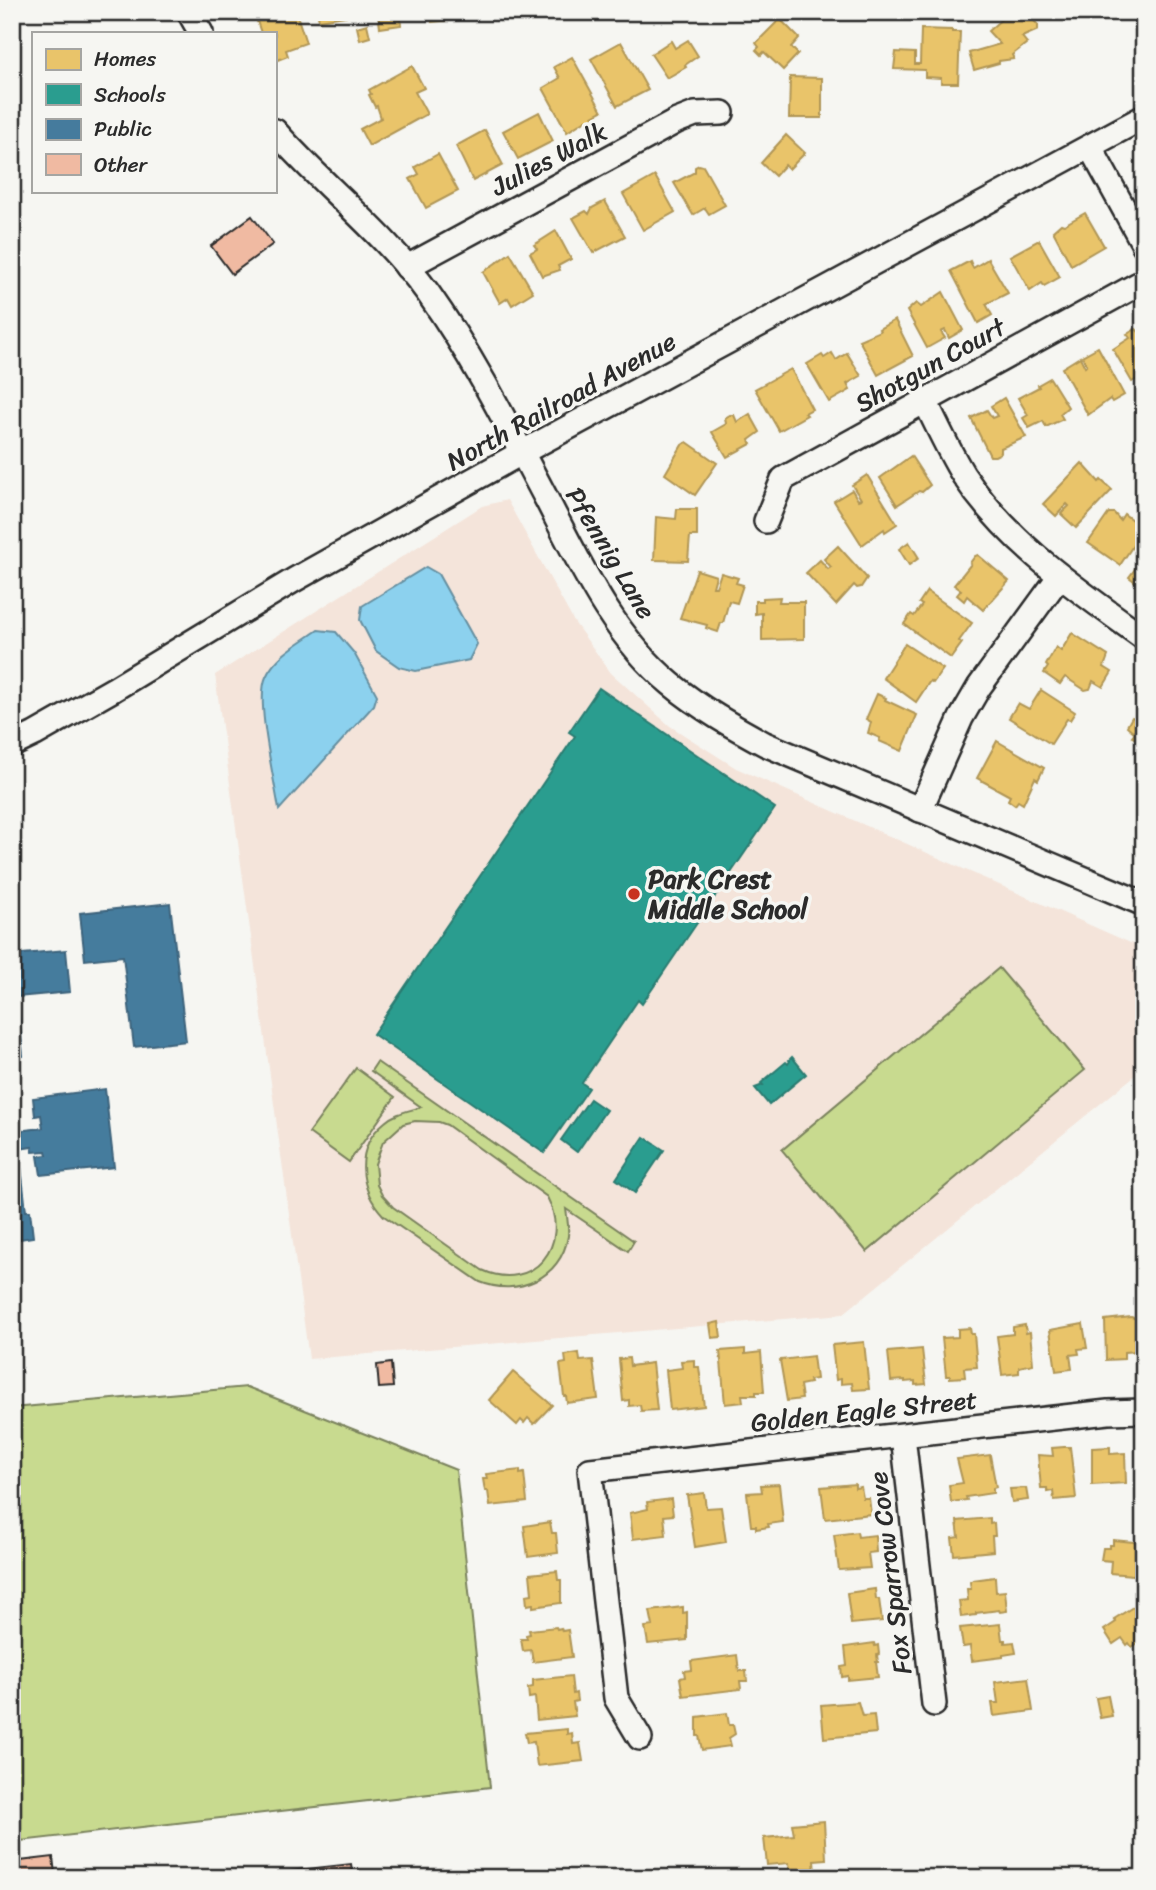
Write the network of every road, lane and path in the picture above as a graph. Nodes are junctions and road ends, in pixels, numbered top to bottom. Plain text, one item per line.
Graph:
1 (189, 12) edge
2 (200, 32) edge
3 (722, 113) dead end
4 (1144, 117) edge
5 (276, 132) edge
6 (1090, 147) junction
7 (1144, 245) edge
8 (407, 267) junction
9 (1144, 281) edge
10 (924, 399) junction
11 (522, 453) junction
12 (766, 521) dead end
13 (1059, 577) junction
14 (1144, 638) edge
15 (12, 745) edge
16 (920, 810) junction
17 (1144, 904) edge
18 (1144, 1411) edge
19 (903, 1436) junction
20 (934, 1704) dead end
21 (640, 1738) dead end

1 - 2 street
3 - 8 street, Julies Walk
4 - 6 street, North Railroad Avenue
5 - 8 street, Pfennig Lane
6 - 7 street
6 - 11 street, North Railroad Avenue
8 - 11 street, Pfennig Lane
9 - 10 street, Shotgun Court
10 - 12 street, Shotgun Court
10 - 13 street
11 - 15 street, North Railroad Avenue
11 - 16 street, Pfennig Lane
13 - 14 street
13 - 16 street
16 - 17 street, Pfennig Lane
18 - 19 street, Golden Eagle Street
19 - 20 street, Fox Sparrow Cove
19 - 21 street, Golden Eagle Street

